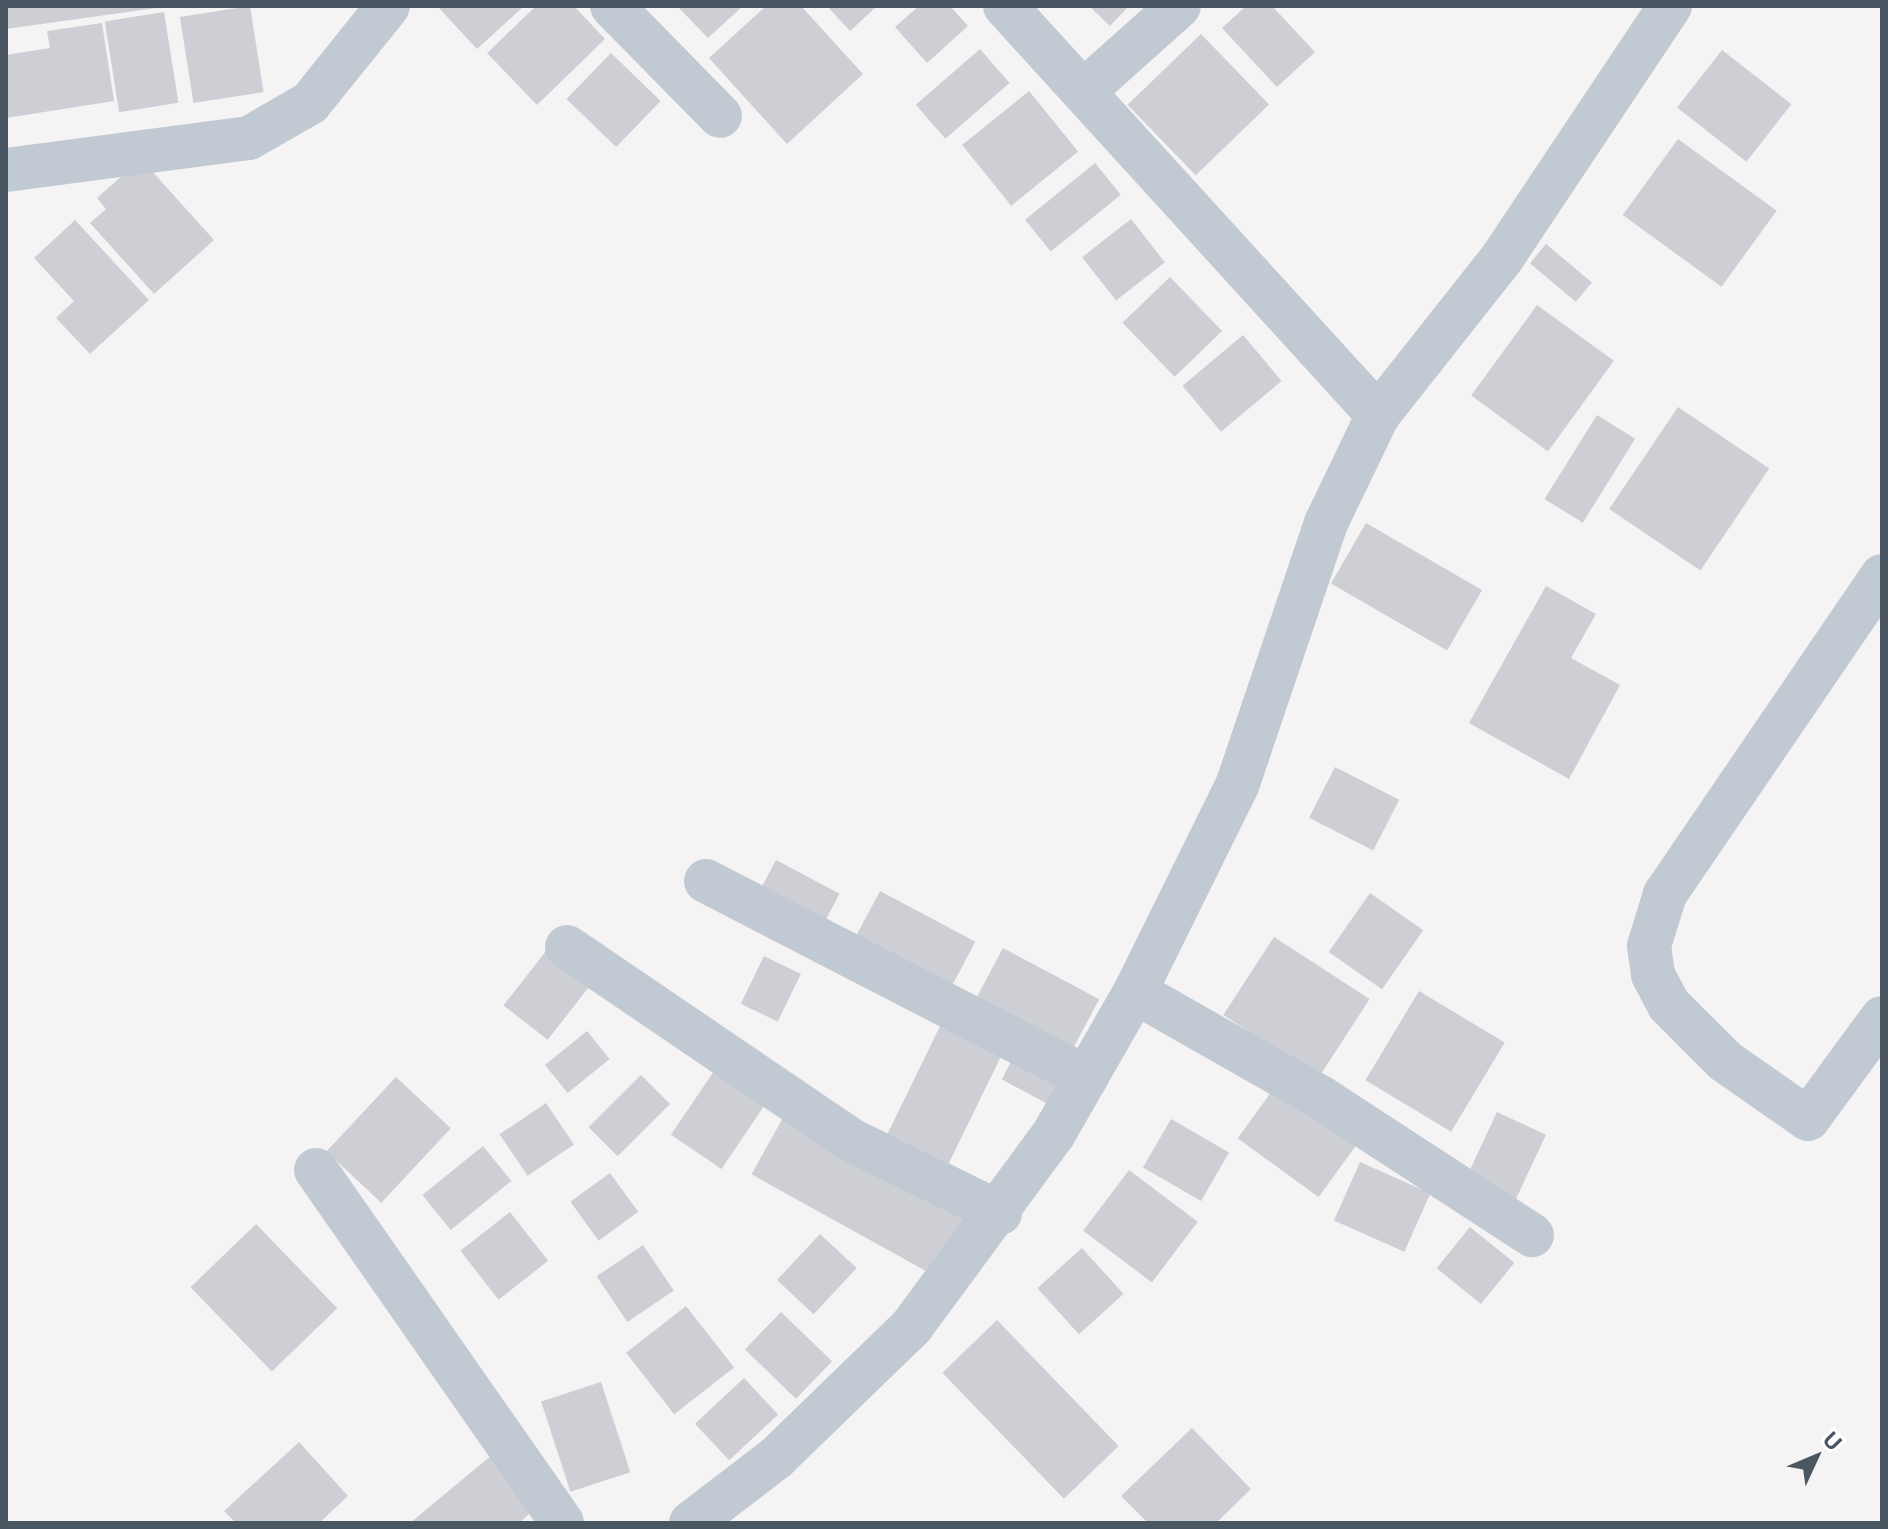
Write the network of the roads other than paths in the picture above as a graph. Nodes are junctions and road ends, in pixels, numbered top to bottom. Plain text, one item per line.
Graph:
1 (612, 6) edge
2 (1005, 6) edge
3 (1179, 6) edge
4 (1670, 6) edge
5 (368, 13) edge
6 (1085, 90) junction
7 (720, 116) dead end
8 (6, 170) edge
9 (1378, 415) junction
10 (1882, 576) edge
11 (706, 881) dead end
12 (567, 947) dead end
13 (1135, 992) junction
14 (1882, 1018) edge
15 (1086, 1077) junction
16 (316, 1170) dead end
17 (1000, 1213) junction
18 (1532, 1235) dead end
19 (562, 1523) edge
20 (691, 1523) edge

1 - 7 street
2 - 6 street
3 - 6 street
4 - 9 street
5 - 8 street
6 - 9 street
9 - 13 street
10 - 14 street
11 - 15 street
12 - 17 street
13 - 15 street
13 - 18 street
15 - 17 street
16 - 19 street
17 - 20 street

